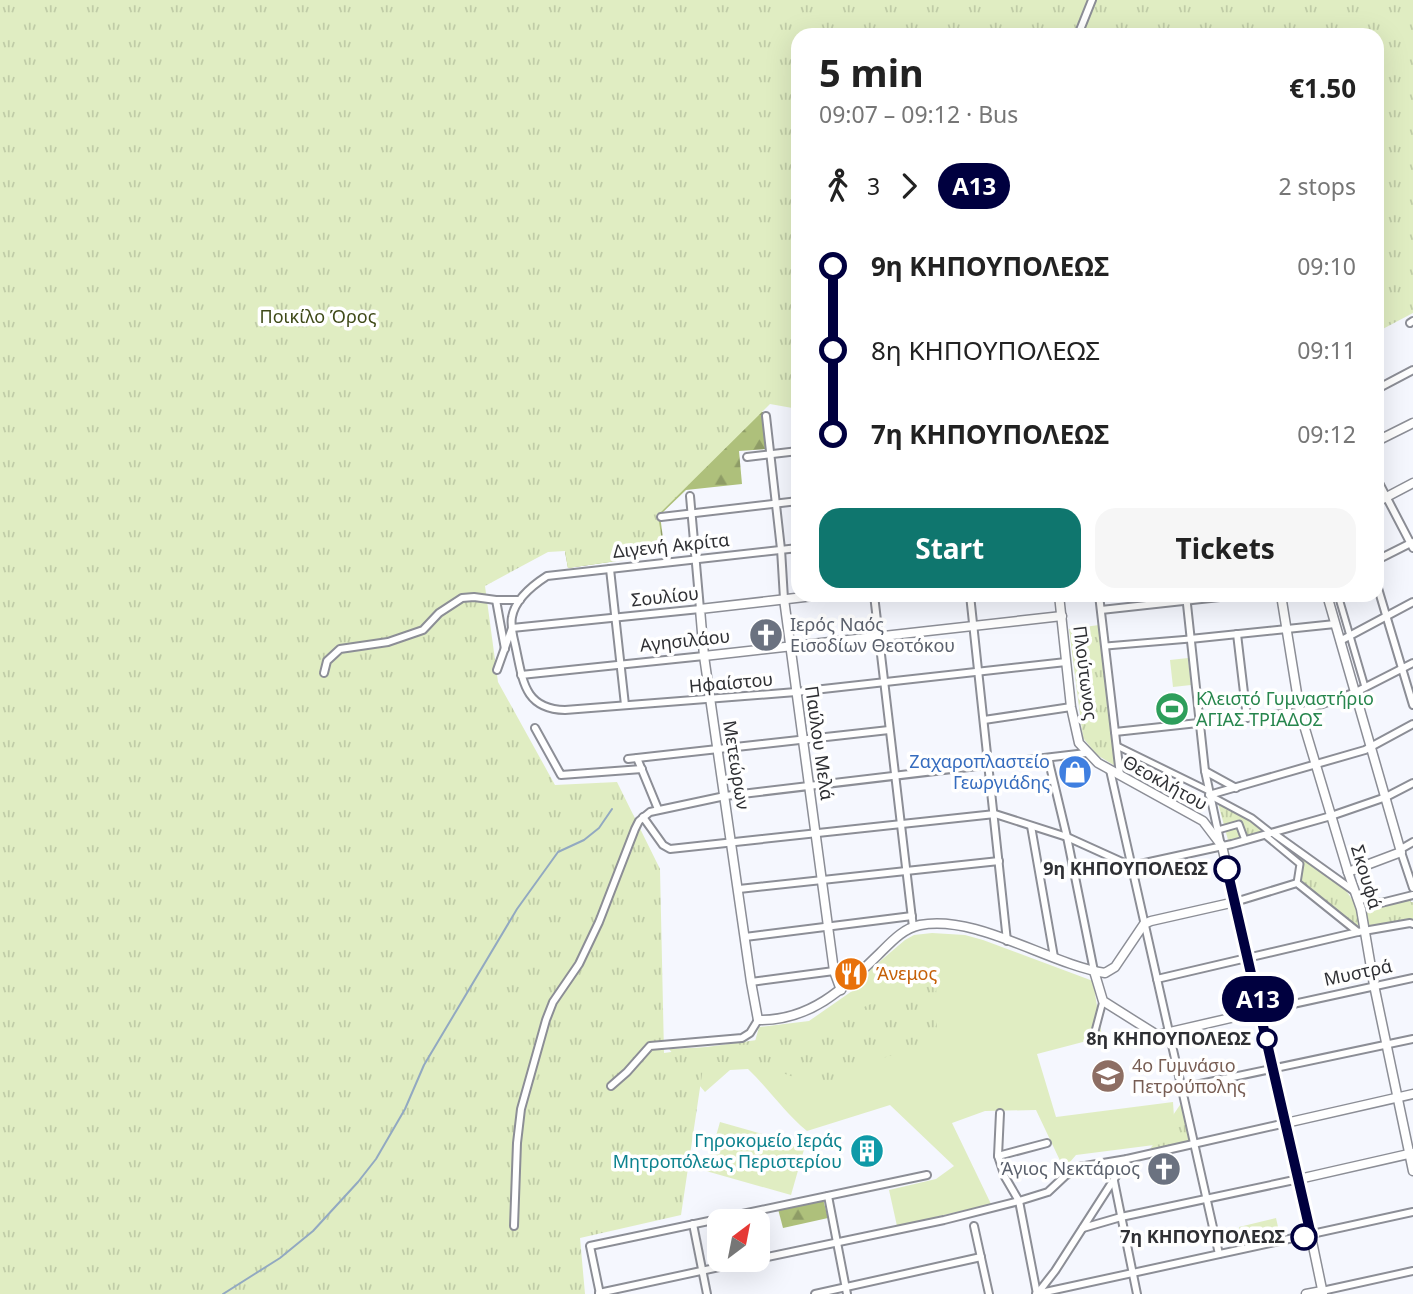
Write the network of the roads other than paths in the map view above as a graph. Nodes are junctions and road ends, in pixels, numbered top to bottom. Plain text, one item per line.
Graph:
1 (1092, 0) edge
2 (1081, 28) edge
3 (1413, 370) edge
4 (1384, 385) edge
5 (766, 416) dead end
6 (1413, 423) edge
7 (1384, 438) edge
8 (791, 452) edge
9 (769, 454) junction
10 (747, 457) dead end
11 (1413, 483) edge
12 (1384, 492) edge
13 (690, 496) dead end
14 (1387, 497) junction
15 (1384, 498) edge
16 (791, 502) edge
17 (776, 504) junction
18 (691, 513) junction
19 (660, 517) dead end
20 (1412, 544) edge
21 (791, 548) edge
22 (781, 549) junction
23 (1384, 557) edge
24 (695, 559) junction
25 (610, 569) junction
26 (791, 598) edge
27 (784, 599) junction
28 (496, 600) junction
29 (520, 600) junction
30 (875, 602) edge
31 (970, 602) edge
32 (1060, 602) edge
33 (1100, 602) edge
34 (1158, 602) edge
35 (1186, 602) edge
36 (1282, 602) edge
37 (1329, 602) edge
38 (1340, 602) edge
39 (1382, 602) edge
40 (1413, 602) edge
41 (1342, 608) junction
42 (700, 609) junction
43 (1101, 610) junction
44 (1331, 611) junction
45 (1387, 616) junction
46 (615, 617) junction
47 (1062, 617) junction
48 (1345, 617) junction
49 (1334, 622) junction
50 (972, 626) junction
51 (512, 628) junction
52 (1285, 629) junction
53 (1237, 634) junction
54 (1350, 635) junction
55 (878, 636) junction
56 (1190, 639) junction
57 (1340, 641) junction
58 (790, 646) junction
59 (1106, 646) junction
60 (1354, 649) junction
61 (505, 650) junction
62 (1343, 652) junction
63 (704, 656) junction
64 (1066, 662) junction
65 (1413, 663) edge
66 (620, 664) junction
67 (1402, 669) junction
68 (498, 670) dead end
69 (977, 670) junction
70 (1360, 670) junction
71 (324, 673) dead end
72 (1350, 673) junction
73 (521, 675) junction
74 (883, 681) junction
75 (1365, 687) junction
76 (796, 692) junction
77 (1356, 692) junction
78 (710, 699) junction
79 (625, 705) junction
80 (1413, 705) edge
81 (1072, 707) junction
82 (1300, 712) junction
83 (1247, 719) junction
84 (984, 720) junction
85 (1199, 724) junction
86 (1413, 724) edge
87 (535, 728) dead end
88 (889, 730) junction
89 (1115, 732) junction
90 (803, 741) junction
91 (1117, 746) junction
92 (1371, 747) junction
93 (718, 749) junction
94 (1086, 753) junction
95 (638, 758) junction
96 (1048, 758) junction
97 (628, 759) dead end
98 (1317, 764) junction
99 (988, 765) junction
100 (642, 769) junction
101 (1110, 770) junction
102 (1205, 771) junction
103 (1120, 775) junction
104 (895, 776) junction
105 (1413, 783) edge
106 (809, 787) junction
107 (1236, 788) junction
108 (1209, 793) junction
109 (725, 796) junction
110 (1386, 797) junction
111 (657, 809) junction
112 (995, 814) junction
113 (1331, 816) junction
114 (643, 817) junction
115 (901, 825) junction
116 (1031, 825) junction
117 (1218, 830) junction
118 (816, 834) junction
119 (1270, 834) junction
120 (1068, 837) junction
121 (732, 841) junction
122 (1245, 841) junction
123 (1413, 842) edge
124 (1222, 846) junction
125 (1401, 850) junction
126 (999, 861) junction
127 (1131, 866) junction
128 (906, 870) junction
129 (1348, 872) junction
130 (822, 880) junction
131 (1297, 883) junction
132 (1413, 888) edge
133 (739, 889) junction
134 (1355, 894) junction
135 (1413, 895) edge
136 (1235, 902) junction
137 (912, 916) junction
138 (1144, 924) junction
139 (828, 925) junction
140 (1413, 925) edge
141 (913, 926) junction
142 (1362, 932) junction
143 (745, 937) junction
144 (1007, 941) junction
145 (1054, 957) junction
146 (1249, 958) junction
147 (834, 971) junction
148 (1094, 971) junction
149 (1413, 978) edge
150 (1157, 979) junction
151 (751, 982) junction
152 (1374, 985) junction
153 (841, 990) junction
154 (1103, 1001) junction
155 (1261, 1011) junction
156 (758, 1020) junction
157 (1169, 1033) junction
158 (1094, 1035) dead end
159 (1413, 1039) edge
160 (1387, 1044) junction
161 (1274, 1068) junction
162 (611, 1086) dead end
163 (1181, 1088) junction
164 (1413, 1094) edge
165 (1398, 1098) junction
166 (1000, 1113) dead end
167 (1286, 1123) junction
168 (1047, 1143) dead end
169 (1194, 1144) junction
170 (1411, 1154) edge
171 (998, 1156) junction
172 (1127, 1159) junction
173 (1413, 1171) edge
174 (927, 1175) dead end
175 (1299, 1179) junction
176 (1114, 1181) junction
177 (828, 1196) junction
178 (1019, 1200) junction
179 (1206, 1200) junction
180 (1413, 1212) edge
181 (1121, 1217) junction
182 (693, 1224) junction
183 (513, 1226) dead end
184 (974, 1226) dead end
185 (1083, 1228) junction
186 (1311, 1235) junction
187 (837, 1241) junction
188 (1219, 1254) junction
189 (770, 1256) edge
190 (981, 1257) junction
191 (707, 1270) edge
192 (702, 1271) junction
193 (1413, 1271) edge
194 (1133, 1273) junction
195 (846, 1291) edge
196 (1322, 1292) edge
197 (599, 1293) edge
198 (707, 1294) edge
199 (815, 1294) edge
200 (989, 1294) edge
201 (1037, 1294) edge
202 (1137, 1294) edge
203 (1306, 1294) edge

1 - 2 street
3 - 4 street
5 - 9 street, Παύλου Μελά
6 - 7 street
8 - 9 street
9 - 10 street
9 - 17 street, Παύλου Μελά
11 - 14 street
12 - 14 street
13 - 18 street, Μετεώρων
14 - 15 street
14 - 20 street
16 - 17 street
17 - 18 street
17 - 22 street, Παύλου Μελά
18 - 19 street
18 - 24 street, Μετεώρων
20 - 23 street
21 - 22 street, Διγενή Ακρίτα
22 - 24 street, Διγενή Ακρίτα
22 - 27 street, Παύλου Μελά
24 - 25 street, Διγενή Ακρίτα
24 - 42 street, Μετεώρων
25 - 29 street, Διγενή Ακρίτα
25 - 46 street
26 - 27 street, Σουλίου
27 - 42 street, Σουλίου
27 - 58 street, Παύλου Μελά
28 - 29 street
28 - 61 street
28 - 71 street
29 - 51 street
30 - 55 street
31 - 50 street
32 - 47 street, Πλούτωνος
33 - 43 street
34 - 43 street
35 - 56 street
36 - 52 street, Σκουφά
37 - 44 street
38 - 41 street
39 - 45 street
40 - 45 street
41 - 44 street
41 - 48 street
42 - 46 street, Σουλίου
42 - 63 street, Μετεώρων
43 - 59 street
44 - 49 street
45 - 54 street
45 - 67 street
46 - 51 street, Σουλίου
46 - 66 street
47 - 50 street, Αγησιλάου
47 - 64 street, Πλούτωνος
48 - 49 street
48 - 54 street
49 - 52 street
49 - 57 street
50 - 55 street, Αγησιλάου
50 - 69 street
51 - 61 street
51 - 73 street
52 - 53 street
52 - 82 street, Σκουφά
53 - 56 street
53 - 83 street
54 - 57 street
54 - 60 street
55 - 58 street, Αγησιλάου
55 - 74 street
56 - 59 street
56 - 85 street
57 - 62 street
58 - 63 street, Αγησιλάου
58 - 76 street, Παύλου Μελά
59 - 89 street
60 - 62 street
60 - 70 street
61 - 68 street
62 - 72 street
63 - 66 street, Αγησιλάου
63 - 78 street, Μετεώρων
64 - 69 street, Ηφαίστου
64 - 81 street, Πλούτωνος
65 - 67 street
66 - 73 street, Αγησιλάου
66 - 79 street
67 - 75 street
67 - 80 street
69 - 74 street, Ηφαίστου
69 - 84 street
70 - 72 street
70 - 75 street
72 - 77 street
73 - 79 street, Ηφαίστου
74 - 76 street, Ηφαίστου
74 - 88 street
75 - 77 street
76 - 78 street, Ηφαίστου
76 - 90 street, Παύλου Μελά
77 - 82 street
77 - 92 street
78 - 79 street, Ηφαίστου
78 - 93 street, Μετεώρων
81 - 84 street
81 - 94 street, Πλούτωνος
82 - 83 street
82 - 98 street, Σκουφά
83 - 85 street
84 - 99 street
85 - 89 street
85 - 102 street
86 - 92 street
87 - 100 street
88 - 90 street
88 - 104 street
89 - 91 street
90 - 93 street
90 - 106 street, Παύλου Μελά
91 - 103 street
91 - 108 street
92 - 98 street
92 - 110 street
93 - 95 street
93 - 109 street, Μετεώρων
94 - 96 street
94 - 101 street, Θεοκλήτου
95 - 97 street
95 - 100 street
96 - 99 street
96 - 120 street
98 - 107 street
98 - 113 street, Σκουφά
99 - 104 street
99 - 112 street
100 - 111 street
101 - 103 street, Θεοκλήτου
101 - 127 street
102 - 107 street
102 - 108 street
103 - 124 street, Θεοκλήτου
104 - 106 street
104 - 115 street
105 - 110 street
106 - 109 street
106 - 118 street, Παύλου Μελά
107 - 108 street
108 - 117 street
108 - 119 street
109 - 111 street
109 - 121 street, Μετεώρων
110 - 113 street
110 - 125 street
111 - 114 street
112 - 115 street
112 - 116 street
112 - 126 street
113 - 119 street
113 - 129 street, Σκουφά
114 - 121 street
114 - 183 street
115 - 118 street
115 - 128 street
116 - 120 street
116 - 145 street
117 - 122 street
117 - 124 street
118 - 121 street
118 - 130 street, Παύλου Μελά
119 - 122 street
119 - 131 street
119 - 134 street
120 - 127 street
120 - 148 street
121 - 133 street, Μετεώρων
122 - 124 street
123 - 125 street
124 - 127 street
124 - 136 street
125 - 129 street
125 - 132 street
126 - 128 street
126 - 144 street
127 - 138 street
128 - 130 street
128 - 137 street
129 - 134 street, Σκουφά
130 - 133 street
130 - 139 street, Παύλου Μελά
131 - 136 street
131 - 142 street
133 - 143 street, Μετεώρων
134 - 135 street
134 - 142 street, Σκουφά
136 - 138 street
136 - 146 street
137 - 139 street
137 - 141 street
138 - 148 street
138 - 150 street
139 - 143 street
139 - 147 street, Παύλου Μελά
140 - 142 street
141 - 144 street
141 - 153 street
142 - 146 street
142 - 152 street, Σκουφά
143 - 151 street, Μετεώρων
144 - 145 street
145 - 148 street
146 - 150 street
146 - 155 street
147 - 151 street
147 - 153 street, Παύλου Μελά
148 - 154 street
149 - 152 street, Μυστρά
150 - 157 street
151 - 156 street, Μετεώρων
152 - 155 street, Μυστρά
152 - 160 street, Σκουφά
153 - 156 street
154 - 157 street
154 - 158 street
155 - 157 street, Μυστρά
155 - 161 street
156 - 162 street
157 - 163 street
159 - 160 street
160 - 161 street
160 - 165 street, Σκουφά
161 - 163 street
161 - 167 street
163 - 169 street
164 - 165 street
165 - 167 street
165 - 170 street, Σκουφά
166 - 171 street
167 - 169 street
167 - 175 street
168 - 171 street
169 - 172 street
169 - 179 street
170 - 173 street, Σκουφά
170 - 175 street
171 - 178 street
172 - 176 street
172 - 178 street
174 - 177 street
175 - 179 street
175 - 186 street
176 - 181 street
176 - 185 street
177 - 182 street
177 - 187 street
178 - 187 street
178 - 201 street
179 - 181 street
179 - 188 street
180 - 186 street
181 - 185 street
181 - 194 street
182 - 192 street
182 - 197 street
184 - 190 street
185 - 201 street
186 - 188 street
186 - 196 street
187 - 189 street
187 - 195 street
188 - 194 street
190 - 195 street
190 - 200 street
191 - 192 street
192 - 197 street
192 - 198 street
193 - 196 street
194 - 201 street
194 - 202 street
195 - 199 street
196 - 203 street

